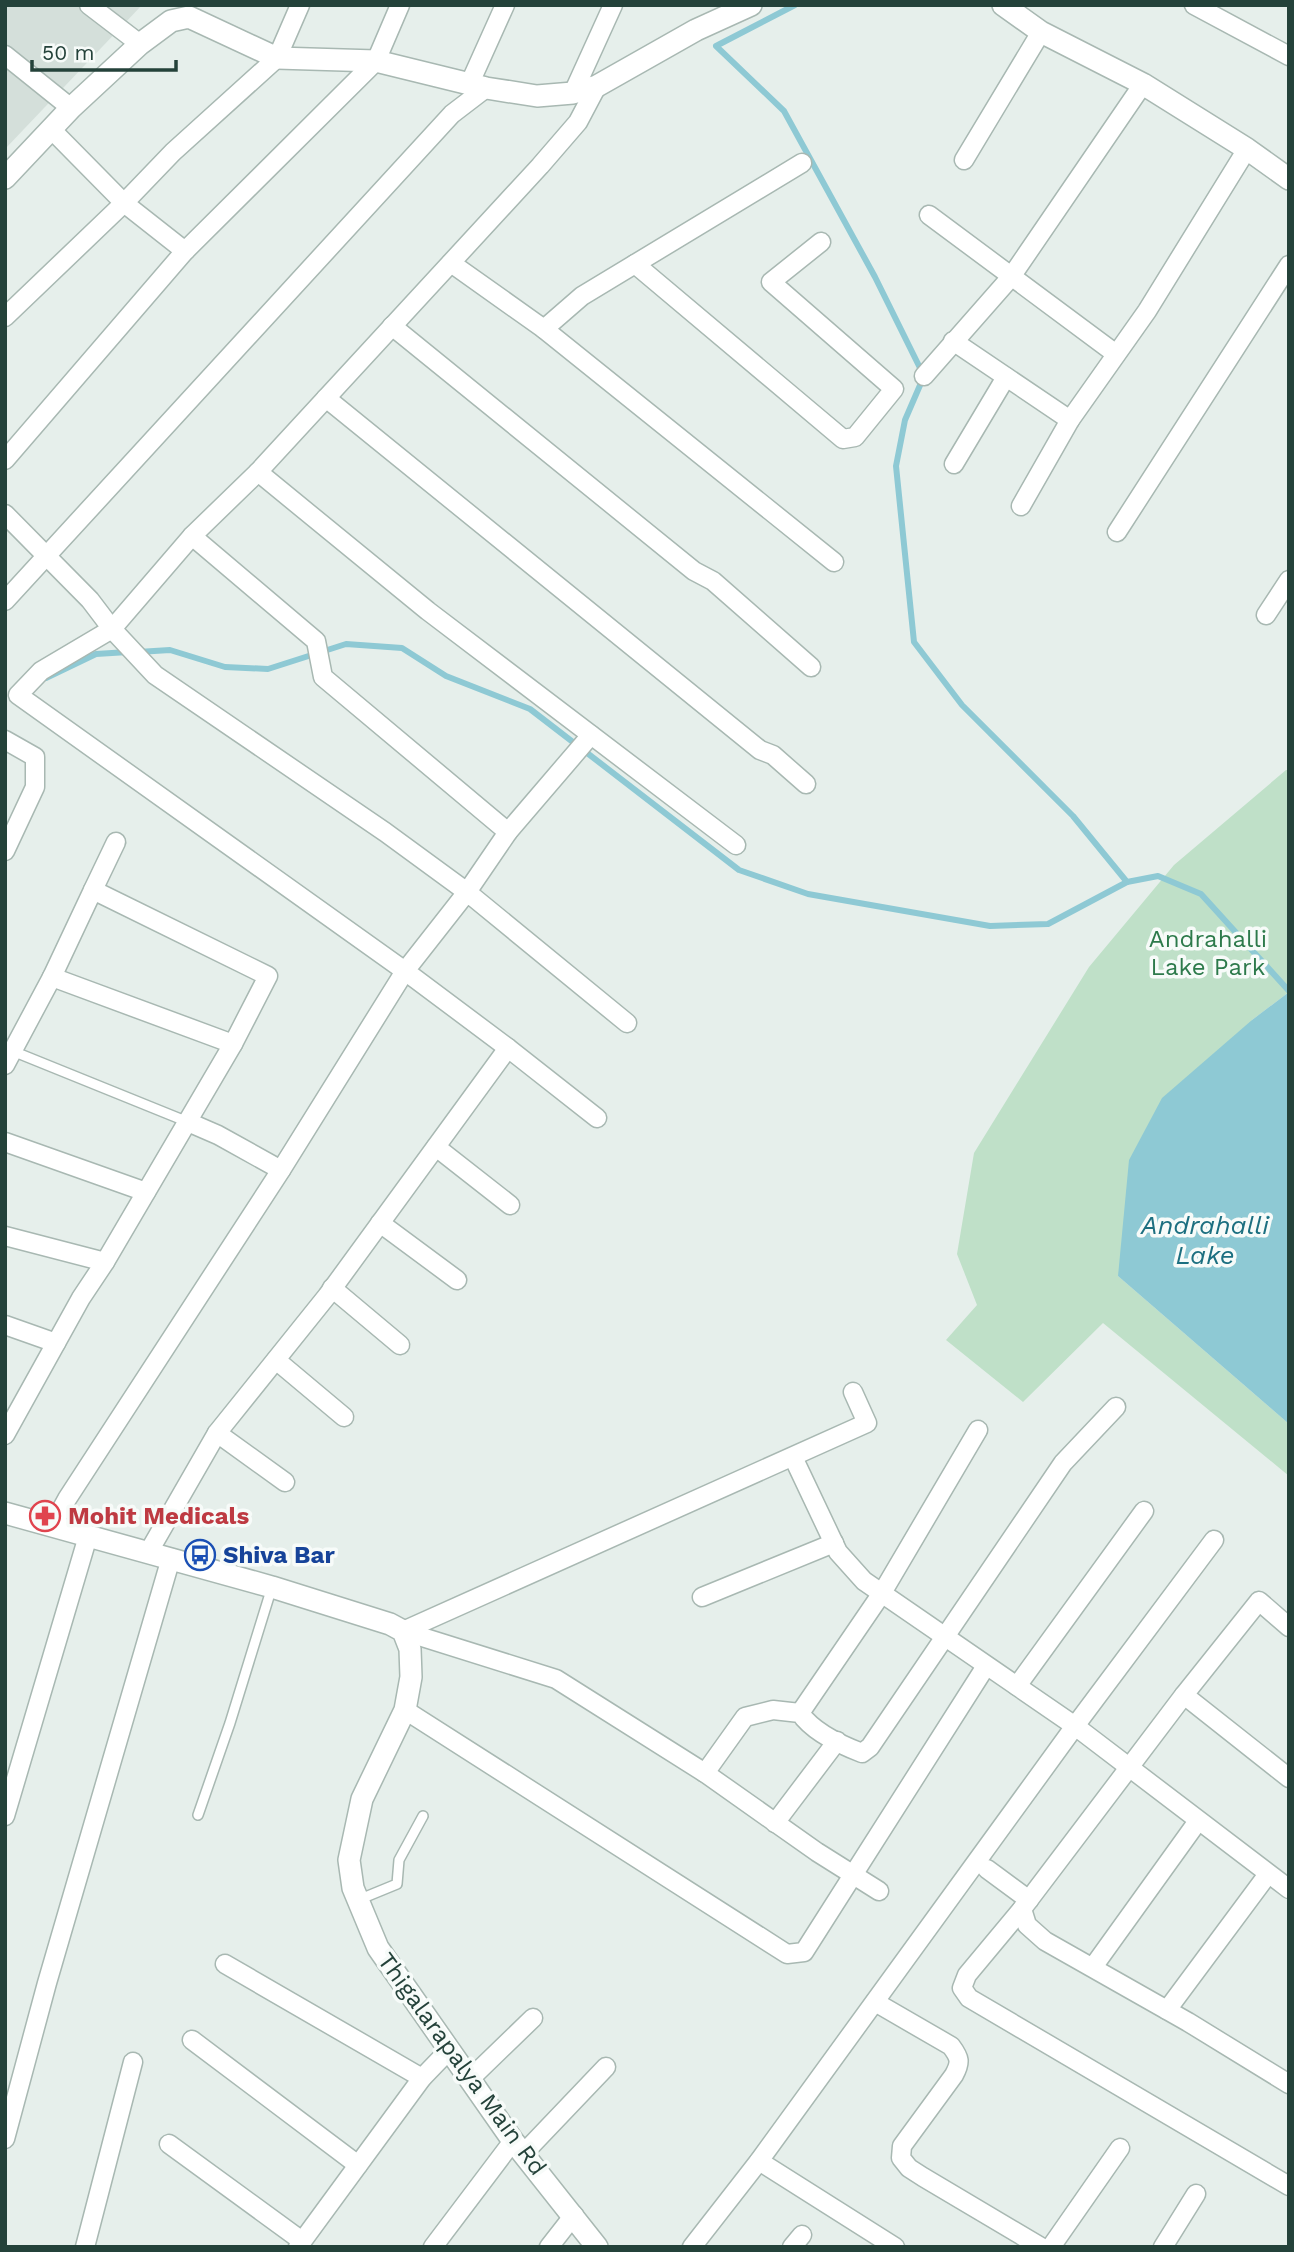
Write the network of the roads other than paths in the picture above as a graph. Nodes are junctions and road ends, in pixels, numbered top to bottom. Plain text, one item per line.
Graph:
1 (89, 5) edge
2 (300, 5) edge
3 (400, 5) edge
4 (505, 5) edge
5 (613, 5) edge
6 (1003, 5) edge
7 (1194, 5) edge
8 (737, 7) edge
9 (192, 11) edge
10 (1041, 32) junction
11 (140, 44) junction
12 (5, 55) edge
13 (1289, 56) edge
14 (276, 58) junction
15 (376, 61) junction
16 (1143, 84) junction
17 (597, 86) junction
18 (478, 87) junction
19 (573, 93) junction
20 (71, 108) junction
21 (51, 129) junction
22 (1247, 149) junction
23 (964, 160) dead end
24 (802, 163) dead end
25 (5, 178) edge
26 (1289, 179) edge
27 (124, 203) junction
28 (929, 215) dead end
29 (821, 242) dead end
30 (185, 251) junction
31 (451, 263) junction
32 (635, 264) junction
33 (1289, 265) edge
34 (1011, 277) junction
35 (5, 317) edge
36 (392, 326) junction
37 (544, 329) junction
38 (953, 341) junction
39 (1116, 354) junction
40 (924, 376) dead end
41 (1006, 377) junction
42 (326, 398) junction
43 (1070, 420) junction
44 (5, 460) edge
45 (954, 464) dead end
46 (258, 472) junction
47 (1021, 506) dead end
48 (5, 514) edge
49 (1116, 532) dead end
50 (192, 536) junction
51 (47, 556) junction
52 (834, 562) dead end
53 (1289, 580) edge
54 (5, 601) edge
55 (1266, 615) dead end
56 (112, 629) junction
57 (811, 667) dead end
58 (589, 738) junction
59 (5, 740) edge
60 (806, 784) dead end
61 (508, 832) junction
62 (116, 842) dead end
63 (736, 845) dead end
64 (5, 851) edge
65 (93, 890) junction
66 (467, 892) junction
67 (405, 971) junction
68 (52, 977) junction
69 (627, 1023) dead end
70 (233, 1044) junction
71 (508, 1048) junction
72 (7, 1055) edge
73 (597, 1118) dead end
74 (188, 1122) junction
75 (5, 1142) edge
76 (436, 1147) junction
77 (281, 1170) junction
78 (146, 1192) junction
79 (510, 1205) dead end
80 (380, 1223) junction
81 (5, 1236) edge
82 (105, 1262) junction
83 (457, 1280) dead end
84 (332, 1289) junction
85 (5, 1325) edge
86 (56, 1343) junction
87 (400, 1345) dead end
88 (276, 1360) junction
89 (853, 1392) dead end
90 (1116, 1407) dead end
91 (344, 1417) dead end
92 (8, 1424) edge
93 (978, 1430) dead end
94 (217, 1433) junction
95 (793, 1457) junction
96 (285, 1482) dead end
97 (1144, 1511) dead end
98 (5, 1513) edge
99 (52, 1526) junction
100 (88, 1536) junction
101 (1214, 1540) dead end
102 (834, 1543) junction
103 (148, 1553) junction
104 (171, 1558) junction
105 (272, 1587) junction
106 (882, 1593) junction
107 (702, 1597) dead end
108 (1289, 1627) edge
109 (403, 1632) junction
110 (945, 1636) junction
111 (986, 1665) junction
112 (1017, 1686) junction
113 (1184, 1695) junction
114 (405, 1710) junction
115 (800, 1713) junction
116 (1075, 1726) junction
117 (837, 1741) junction
118 (1128, 1767) junction
119 (705, 1773) junction
120 (1289, 1777) edge
121 (198, 1815) dead end
122 (5, 1816) edge
123 (423, 1816) dead end
124 (1198, 1821) junction
125 (775, 1823) junction
126 (987, 1869) dead end
127 (1268, 1874) junction
128 (853, 1876) junction
129 (1289, 1889) edge
130 (879, 1891) dead end
131 (358, 1900) junction
132 (1026, 1904) junction
133 (225, 1965) dead end
134 (1093, 1967) junction
135 (875, 2002) junction
136 (1167, 2010) junction
137 (533, 2018) dead end
138 (192, 2040) dead end
139 (449, 2050) junction
140 (133, 2062) dead end
141 (606, 2067) dead end
142 (422, 2078) junction
143 (471, 2078) junction
144 (1289, 2084) edge
145 (5, 2138) edge
146 (169, 2144) dead end
147 (519, 2147) junction
148 (1120, 2148) dead end
149 (759, 2161) junction
150 (358, 2165) junction
151 (1289, 2186) edge
152 (1196, 2194) dead end
153 (574, 2215) junction
154 (300, 2244) edge
155 (85, 2247) edge
156 (433, 2247) edge
157 (549, 2247) edge
158 (597, 2247) edge
159 (692, 2247) edge
160 (895, 2247) edge
161 (1041, 2247) edge
162 (1051, 2247) edge
163 (1163, 2247) edge

1 - 11 street
2 - 14 street
3 - 15 street
4 - 18 street
5 - 19 street
6 - 10 street
7 - 13 street
8 - 17 street
9 - 11 street
9 - 14 street
10 - 16 street
10 - 23 street
11 - 20 street
12 - 20 street
14 - 15 street
14 - 27 street
15 - 18 street
15 - 30 street
16 - 22 street
16 - 34 street
17 - 19 street
17 - 31 street
18 - 19 street
18 - 51 street
20 - 21 street
21 - 25 street
21 - 27 street
22 - 26 street
22 - 39 street
24 - 32 street
27 - 30 street
27 - 35 street
28 - 34 street
29 - 32 street
30 - 44 street
31 - 36 street
31 - 37 street
32 - 37 street
33 - 49 street
34 - 38 street
34 - 39 street
36 - 42 street
36 - 57 street
37 - 52 street
38 - 40 street
38 - 41 street
39 - 43 street
41 - 43 street
41 - 45 street
42 - 46 street
42 - 60 street
43 - 47 street
46 - 50 street
46 - 58 street
48 - 51 street
50 - 56 street
50 - 61 street
51 - 54 street
51 - 56 street
53 - 55 street
56 - 66 street
56 - 67 street
58 - 61 street
58 - 63 street
59 - 64 street
61 - 66 street
62 - 65 street
65 - 68 street
65 - 70 street
66 - 67 street
66 - 69 street
67 - 71 street
67 - 77 street
68 - 70 street
68 - 72 street
70 - 74 street
71 - 73 street
71 - 76 street
72 - 74 lane
74 - 77 street
74 - 78 street
75 - 78 street
76 - 79 street
76 - 80 street
77 - 99 street
78 - 82 street
80 - 83 street
80 - 84 street
81 - 82 street
82 - 86 street
84 - 87 street
84 - 88 street
85 - 86 street
86 - 92 street
88 - 91 street
88 - 94 street
89 - 95 street
90 - 110 street
93 - 106 street
94 - 96 street
94 - 103 street
95 - 102 street
95 - 109 street
97 - 112 street
98 - 99 street
99 - 100 street
100 - 103 street
100 - 122 street
101 - 116 street
102 - 106 street
102 - 107 street
103 - 104 street
104 - 105 street
104 - 145 street
105 - 109 street
105 - 121 lane
106 - 110 street
106 - 115 street
108 - 113 street
109 - 114 street, Thigalarapalya Main Rd
109 - 119 street
110 - 111 street
110 - 117 street
111 - 112 street
111 - 128 street
112 - 116 street
113 - 118 street
113 - 120 street
114 - 128 street
114 - 131 street, Thigalarapalya Main Rd
115 - 117 street
115 - 119 street
116 - 118 street
116 - 135 street
117 - 125 street
118 - 124 street
118 - 132 street
119 - 125 street
123 - 131 lane
124 - 127 street
124 - 134 street
125 - 128 street
126 - 132 street
127 - 129 street
127 - 136 street
128 - 130 street
131 - 139 street, Thigalarapalya Main Rd
132 - 134 street
132 - 151 street
133 - 142 street
134 - 136 street
135 - 149 street
135 - 161 street
136 - 144 street
137 - 143 street
138 - 150 street
139 - 142 street
139 - 143 street, Thigalarapalya Main Rd
140 - 155 street
141 - 147 street
142 - 150 street
143 - 147 street, Thigalarapalya Main Rd
146 - 154 street
147 - 153 street, Thigalarapalya Main Rd
147 - 156 street
148 - 162 street
149 - 159 street
149 - 160 street
150 - 154 street
152 - 163 street
153 - 157 street
153 - 158 street, Thigalarapalya Main Rd

